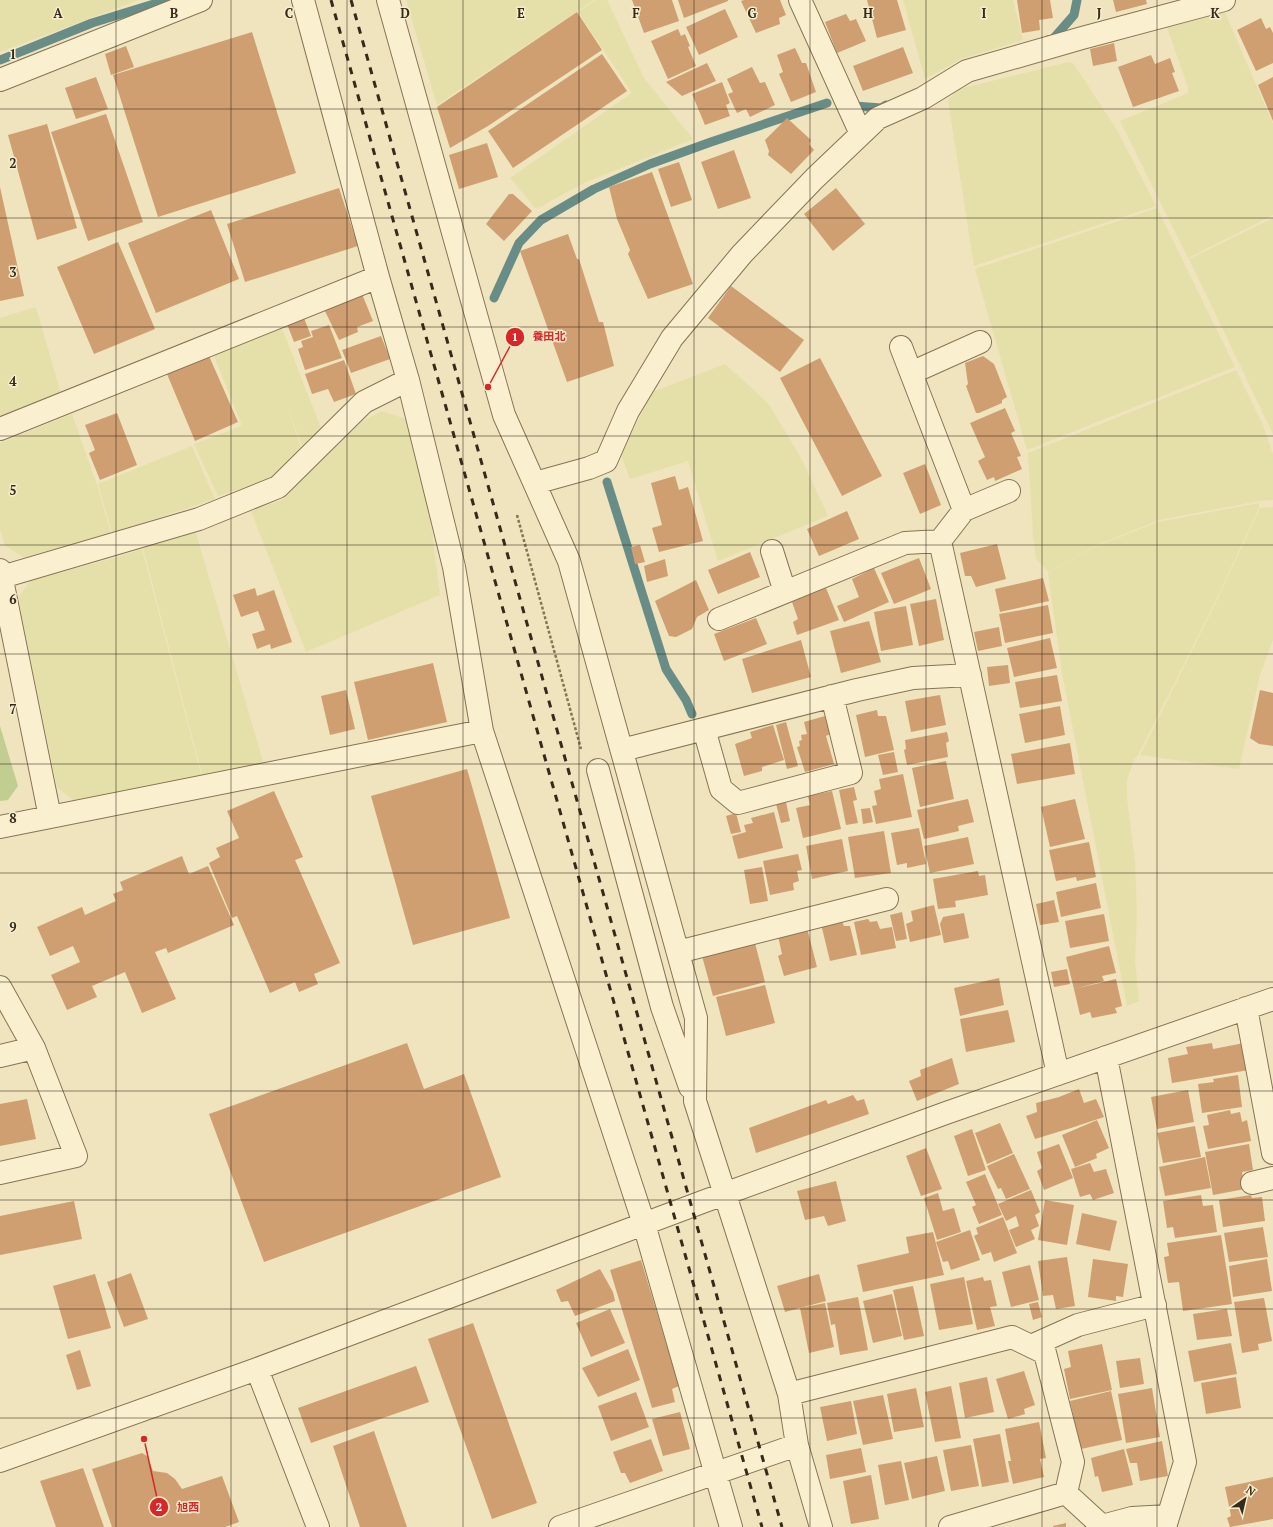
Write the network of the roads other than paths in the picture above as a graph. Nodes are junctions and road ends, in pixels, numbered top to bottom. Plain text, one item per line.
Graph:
1 (201, 0) edge
2 (303, 0) edge
3 (388, 0) edge
4 (800, 0) edge
5 (1224, 0) edge
6 (0, 80) edge
7 (861, 134) junction
8 (378, 277) junction
9 (980, 342) dead end
10 (901, 347) dead end
11 (911, 373) junction
12 (408, 380) junction
13 (0, 429) edge
14 (535, 483) junction
15 (1009, 491) dead end
16 (964, 510) junction
17 (940, 541) junction
18 (772, 551) dead end
19 (1, 574) edge
20 (786, 592) junction
21 (719, 619) dead end
22 (970, 675) junction
23 (832, 696) junction
24 (704, 729) junction
25 (482, 731) junction
26 (622, 750) junction
27 (598, 770) dead end
28 (50, 818) junction
29 (0, 827) edge
30 (887, 899) dead end
31 (678, 952) junction
32 (0, 987) edge
33 (1273, 999) edge
34 (1246, 1008) junction
35 (34, 1048) junction
36 (0, 1056) edge
37 (1106, 1057) junction
38 (1058, 1074) junction
39 (695, 1101) junction
40 (1273, 1153) edge
41 (0, 1173) edge
42 (1273, 1178) edge
43 (1252, 1183) dead end
44 (724, 1195) junction
45 (644, 1224) junction
46 (1154, 1305) junction
47 (1031, 1346) junction
48 (257, 1369) junction
49 (789, 1394) junction
50 (797, 1446) junction
51 (0, 1461) edge
52 (716, 1473) junction
53 (1066, 1493) junction
54 (1166, 1522) edge
55 (318, 1527) edge
56 (560, 1527) edge
57 (731, 1527) edge
58 (821, 1527) edge
59 (950, 1527) edge

1 - 6 street
2 - 8 street
3 - 14 street
4 - 7 street
5 - 7 street
7 - 14 street
8 - 12 street
8 - 13 street
9 - 11 street
10 - 11 street
11 - 16 street
12 - 19 street
12 - 25 street
14 - 26 street
15 - 16 street
16 - 17 street
17 - 20 street
17 - 22 street
18 - 20 street
19 - 28 street
20 - 21 street
22 - 23 street
22 - 38 street
23 - 24 street
23 - 24 street
24 - 26 street
25 - 28 street
25 - 45 street
26 - 31 street
27 - 39 street
28 - 29 street
30 - 31 street
31 - 39 street
32 - 35 street
33 - 34 street
34 - 37 street
34 - 40 street
35 - 36 street
35 - 41 street
37 - 38 street
37 - 46 street
38 - 44 street
39 - 44 street
42 - 43 street
44 - 45 street
44 - 49 street
45 - 48 street
45 - 52 street
46 - 47 street
46 - 54 street
47 - 49 street
47 - 53 street
48 - 51 street
48 - 55 street
49 - 50 street
50 - 52 street
50 - 58 street
52 - 56 street
52 - 57 street
53 - 54 street
53 - 59 street

